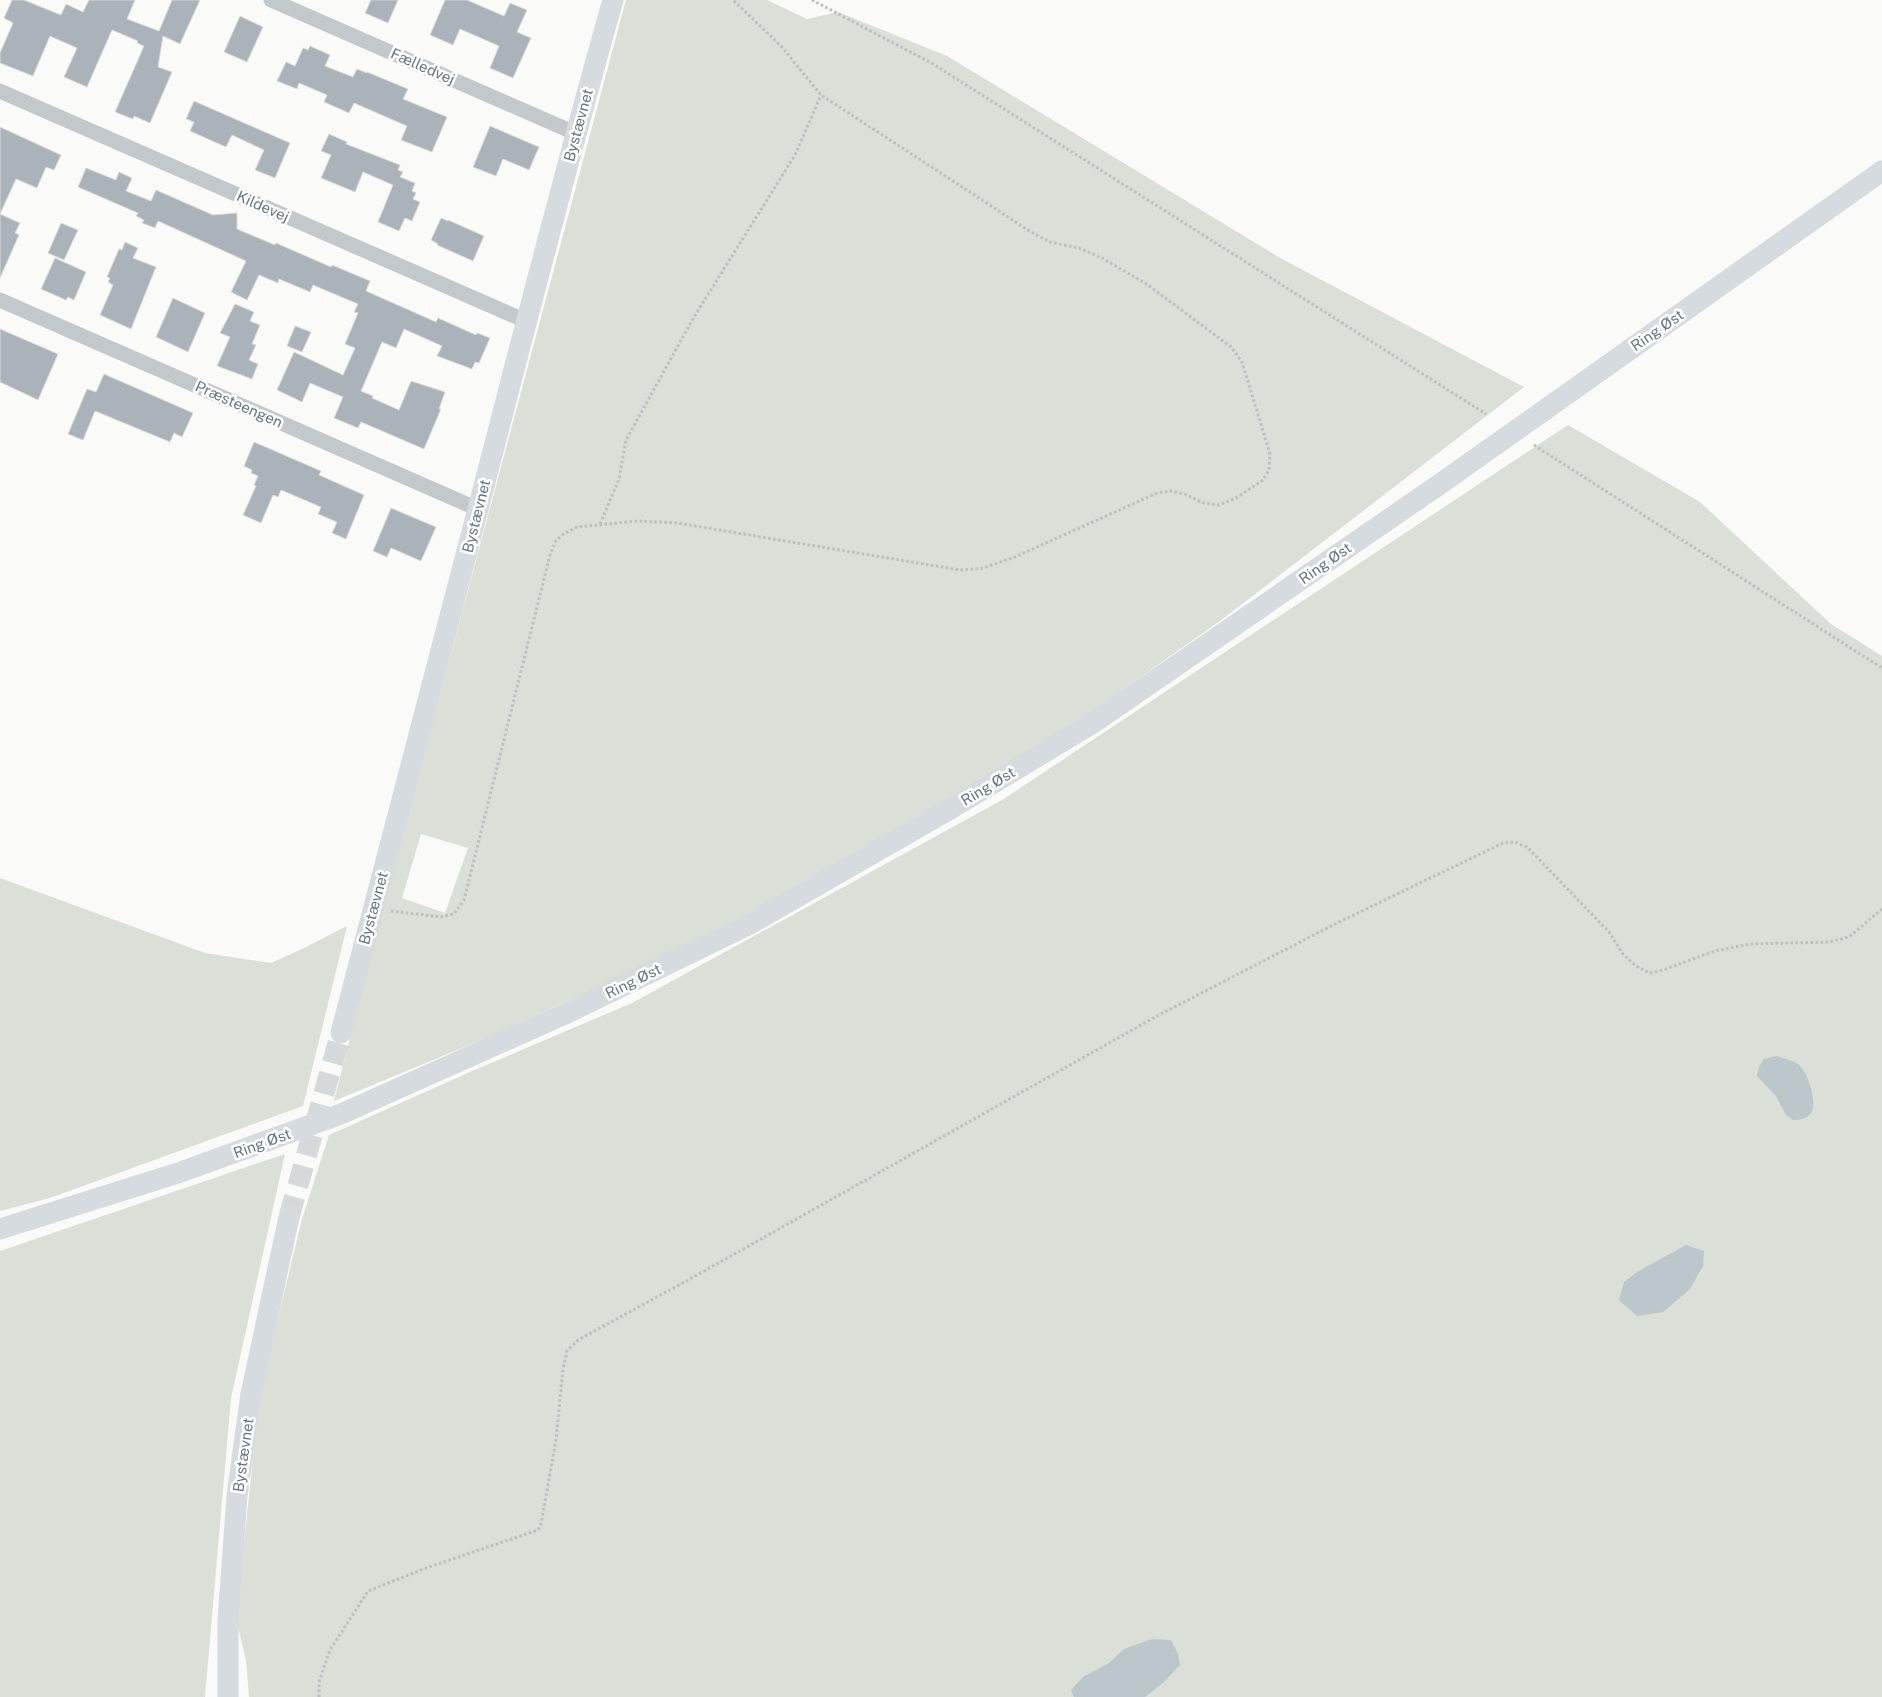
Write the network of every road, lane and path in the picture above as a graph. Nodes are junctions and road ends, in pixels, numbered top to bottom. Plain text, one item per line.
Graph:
1 (271, 0) edge
2 (613, 0) edge
3 (733, 0) edge
4 (812, 0) edge
5 (0, 91) edge
6 (821, 95) junction
7 (575, 133) junction
8 (1882, 171) edge
9 (0, 300) edge
10 (526, 321) junction
11 (1486, 414) dead end
12 (1534, 445) dead end
13 (478, 508) junction
14 (600, 524) junction
15 (1882, 668) edge
16 (373, 909) junction
17 (1882, 909) edge
18 (341, 1033) tunnel mouth
19 (288, 1217) tunnel mouth
20 (0, 1229) edge
21 (228, 1697) edge
22 (319, 1697) edge

1 - 7 street, Fælledvej
2 - 7 main road, Bystævnet
3 - 6 path
4 - 11 path
5 - 10 street, Kildevej
6 - 14 path
6 - 14 path
7 - 10 main road, Bystævnet
8 - 20 main road, Ring Øst
9 - 13 street, Præsteengen
10 - 13 main road, Bystævnet
12 - 15 path
13 - 16 main road, Bystævnet
14 - 16 path
16 - 18 main road, Bystævnet
17 - 22 path
19 - 21 main road, Bystævnet

